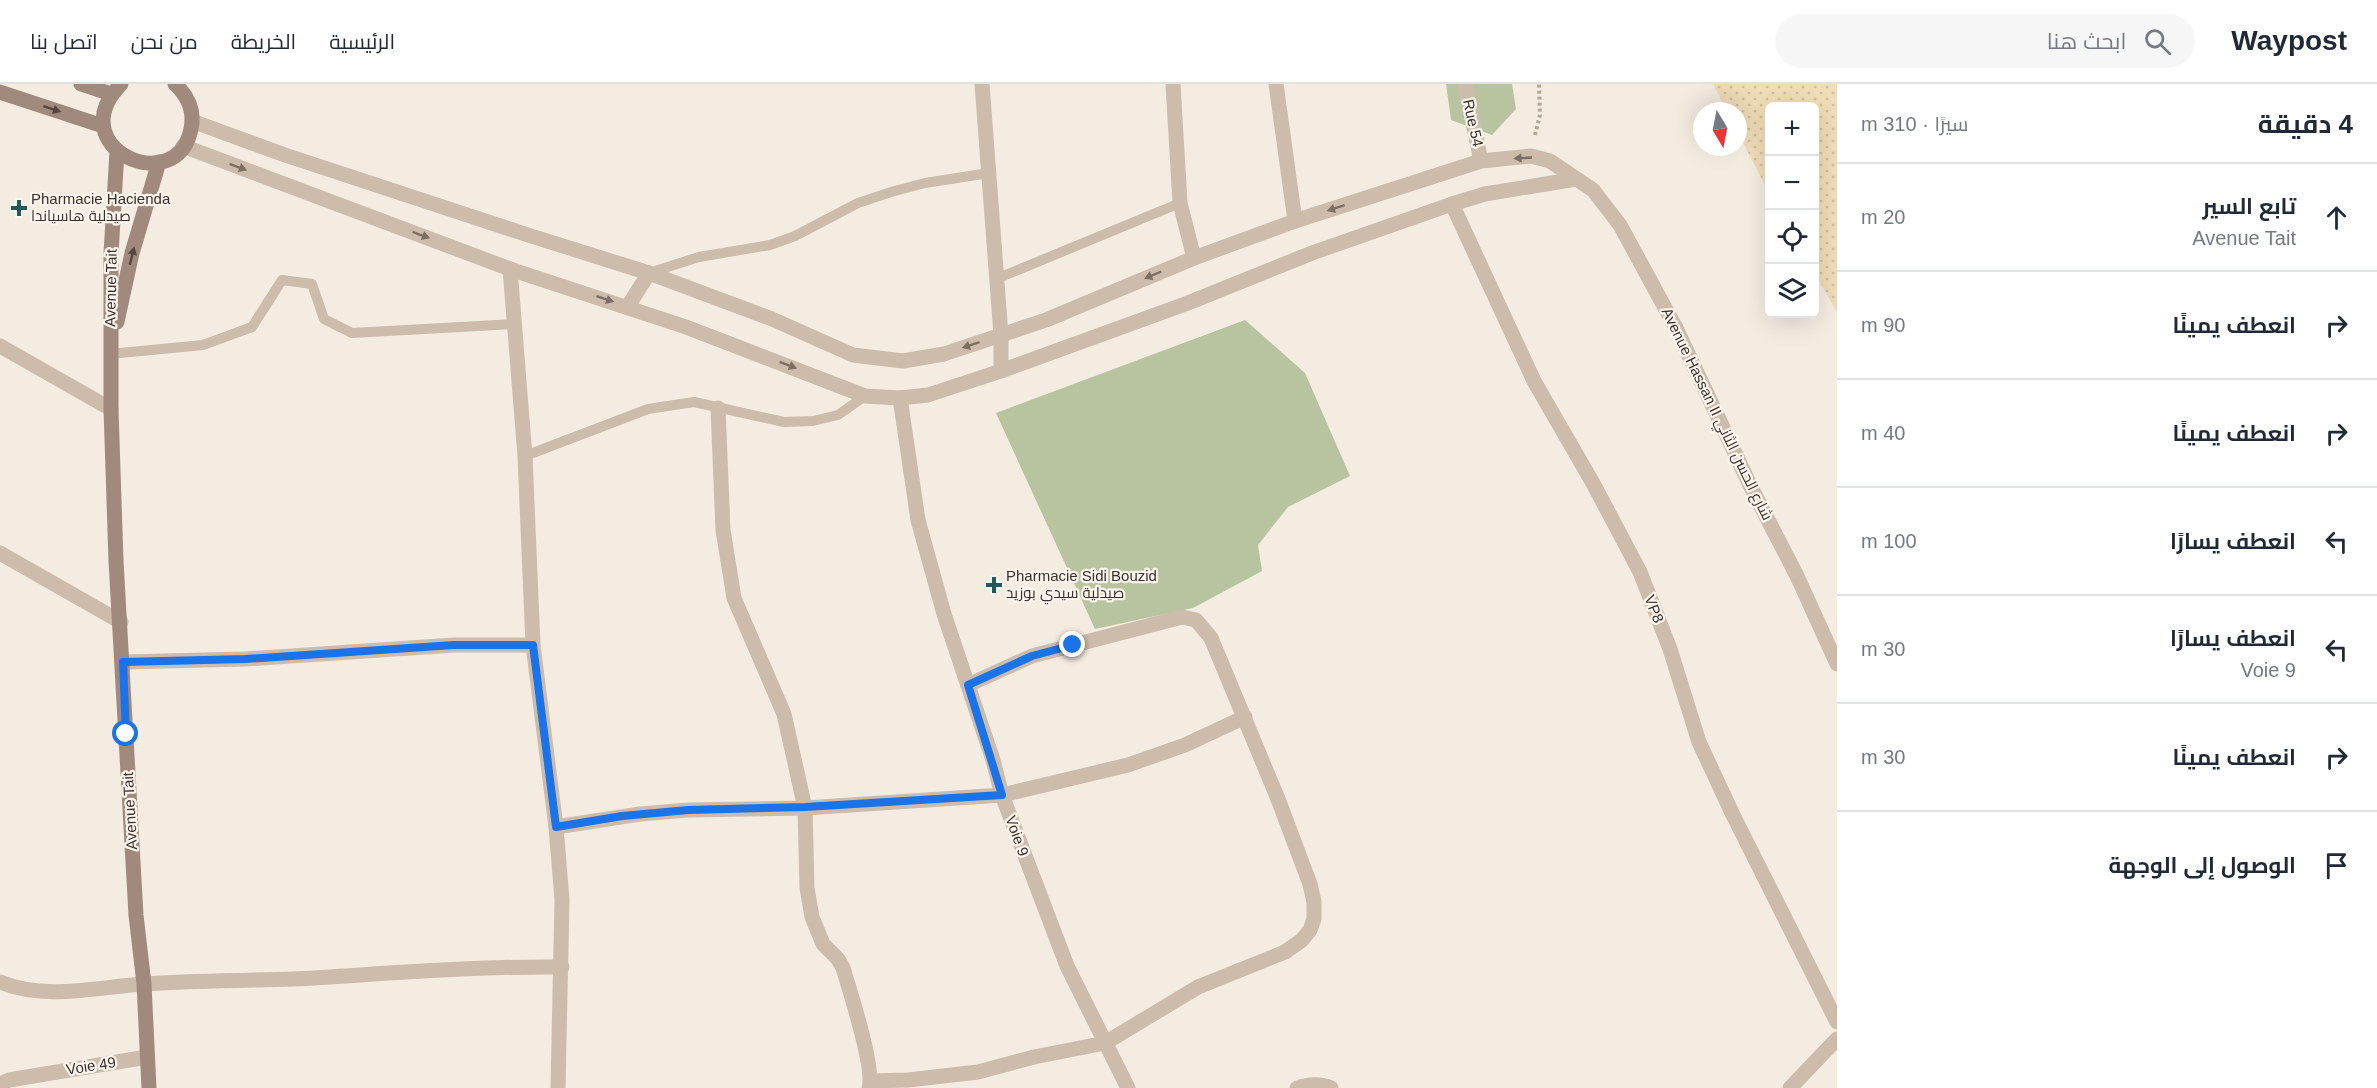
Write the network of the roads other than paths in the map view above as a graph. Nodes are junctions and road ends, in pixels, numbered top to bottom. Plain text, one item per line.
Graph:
1 (81, 84) edge
2 (982, 84) edge
3 (1173, 84) edge
4 (1276, 84) edge
5 (1465, 84) edge
6 (181, 87) edge
7 (116, 89) edge
8 (0, 92) edge
9 (192, 121) junction
10 (103, 126) junction
11 (183, 146) junction
12 (117, 151) junction
13 (1481, 161) junction
14 (159, 162) junction
15 (989, 173) junction
16 (1576, 179) junction
17 (1180, 203) junction
18 (1452, 204) junction
19 (1295, 221) junction
20 (1194, 258) junction
21 (510, 269) junction
22 (650, 273) junction
23 (996, 279) junction
24 (628, 306) junction
25 (515, 324) junction
26 (1001, 335) junction
27 (0, 346) edge
28 (110, 354) junction
29 (1001, 371) junction
30 (866, 396) junction
31 (900, 398) junction
32 (718, 408) junction
33 (111, 409) junction
34 (525, 456) junction
35 (0, 553) edge
36 (120, 622) junction
37 (533, 645) junction
38 (123, 662) junction
39 (1837, 664) edge
40 (968, 685) junction
41 (1245, 717) junction
42 (1002, 795) junction
43 (805, 807) junction
44 (556, 827) junction
45 (562, 967) junction
46 (0, 982) edge
47 (144, 984) junction
48 (1837, 1023) edge
49 (1837, 1039) edge
50 (1105, 1043) junction
51 (147, 1057) junction
52 (0, 1084) edge
53 (870, 1085) edge
54 (149, 1088) edge
55 (558, 1088) edge
56 (1128, 1088) edge
57 (1297, 1088) edge
58 (1331, 1088) edge
59 (1790, 1088) edge

1 - 7 street
2 - 15 street
3 - 17 street
4 - 19 street
5 - 13 street, Rue 54
6 - 9 street
7 - 10 street
8 -> 10 street
9 - 11 street
9 - 22 street
10 - 12 street
11 - 14 street
11 -> 21 street
12 - 14 street
12 - 28 street, Avenue Tait
16 -> 13 street, Avenue Hassan II شارع الحسن الثاني
13 -> 19 street
28 -> 14 street, Avenue Tait
15 - 22 lane
15 - 23 street
16 - 18 street
16 - 39 street, Avenue Hassan II شارع الحسن الثاني
17 - 20 street
17 - 23 lane
18 - 29 street
18 - 48 street, VP8
19 - 20 street
20 -> 26 street
21 -> 24 street
21 - 25 street
22 - 24 street
26 -> 22 street
23 - 26 street
24 -> 30 street
25 - 28 lane
25 - 34 street
26 - 29 street
27 - 33 street
28 - 33 street, Avenue Tait
29 - 31 street
30 - 31 street
30 - 32 lane
31 - 40 street, Voie 9
32 - 34 lane
32 - 43 street
33 - 36 street, Avenue Tait
34 - 37 street
35 - 36 street
36 - 38 street, Avenue Tait
37 - 38 street
37 - 44 street
38 - 47 street, Avenue Tait
40 - 41 street
40 - 42 street, Voie 9
41 - 42 street
41 - 50 street
42 - 43 street
42 - 50 street, Voie 9
43 - 44 street
43 - 53 street
44 - 45 street
45 - 47 street
45 - 55 street
46 - 47 street
47 - 51 street, Avenue Tait
49 - 59 street
50 - 53 street
50 - 56 street, Voie 9
51 - 52 street, Voie 49
51 - 54 street, Avenue Tait
57 - 58 street

